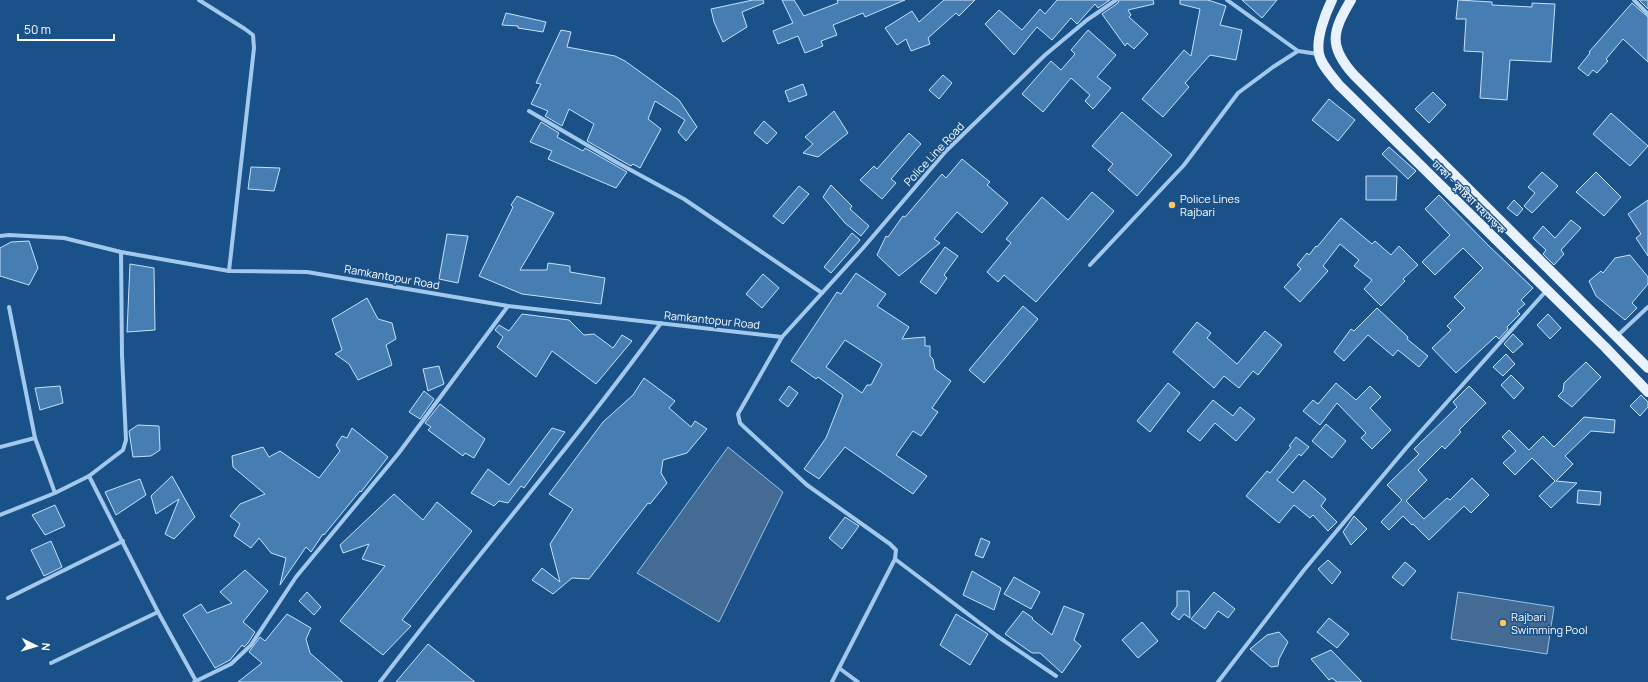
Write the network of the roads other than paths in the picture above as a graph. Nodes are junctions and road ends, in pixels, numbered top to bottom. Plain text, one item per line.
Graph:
1 (199, 0) edge
2 (1116, 0) edge
3 (1227, 0) edge
4 (1332, 0) edge
5 (1351, 0) edge
6 (1634, 0) edge
7 (1648, 14) edge
8 (1298, 51) junction
9 (1319, 54) junction
10 (529, 111) dead end
11 (0, 236) edge
12 (121, 252) junction
13 (1090, 265) dead end
14 (229, 271) junction
15 (1547, 290) junction
16 (822, 293) junction
17 (508, 306) junction
18 (9, 307) dead end
19 (1648, 307) edge
20 (660, 324) junction
21 (1617, 336) junction
22 (782, 337) junction
23 (1648, 368) edge
24 (1648, 392) edge
25 (35, 438) junction
26 (0, 447) edge
27 (90, 476) junction
28 (55, 493) junction
29 (0, 515) edge
30 (123, 541) junction
31 (895, 559) junction
32 (8, 598) dead end
33 (158, 612) junction
34 (51, 663) dead end
35 (839, 668) junction
36 (1056, 676) dead end
37 (195, 682) edge
38 (380, 682) edge
39 (832, 682) edge
40 (858, 682) edge
41 (1218, 682) edge

1 - 14 street
2 - 16 street, Police Line Road
3 - 8 street
4 - 9 main road
5 - 21 main road, ঢাকা - কুষ্টিয়া মহাসড়ক
6 - 7 street
8 - 9 street
8 - 13 street
9 - 15 main road, ঢাকা - কুষ্টিয়া মহাসড়ক
10 - 16 street
11 - 12 street, Ramkantopur Road
12 - 14 street, Ramkantopur Road
12 - 27 street
14 - 17 street, Ramkantopur Road
15 - 24 main road, ঢাকা - কুষ্টিয়া মহাসড়ক
15 - 41 street
16 - 22 street, Police Line Road
17 - 20 street, Ramkantopur Road
17 - 37 street
18 - 25 street
19 - 21 street
20 - 22 street, Ramkantopur Road
20 - 38 street
21 - 23 main road, ঢাকা - কুষ্টিয়া মহাসড়ক
22 - 31 street, Police Line Road
25 - 26 street
25 - 28 street
27 - 28 street
27 - 30 street
28 - 29 street
30 - 32 street
30 - 33 street
31 - 35 street
31 - 36 street
33 - 34 street
33 - 37 street
35 - 39 street
35 - 40 street

